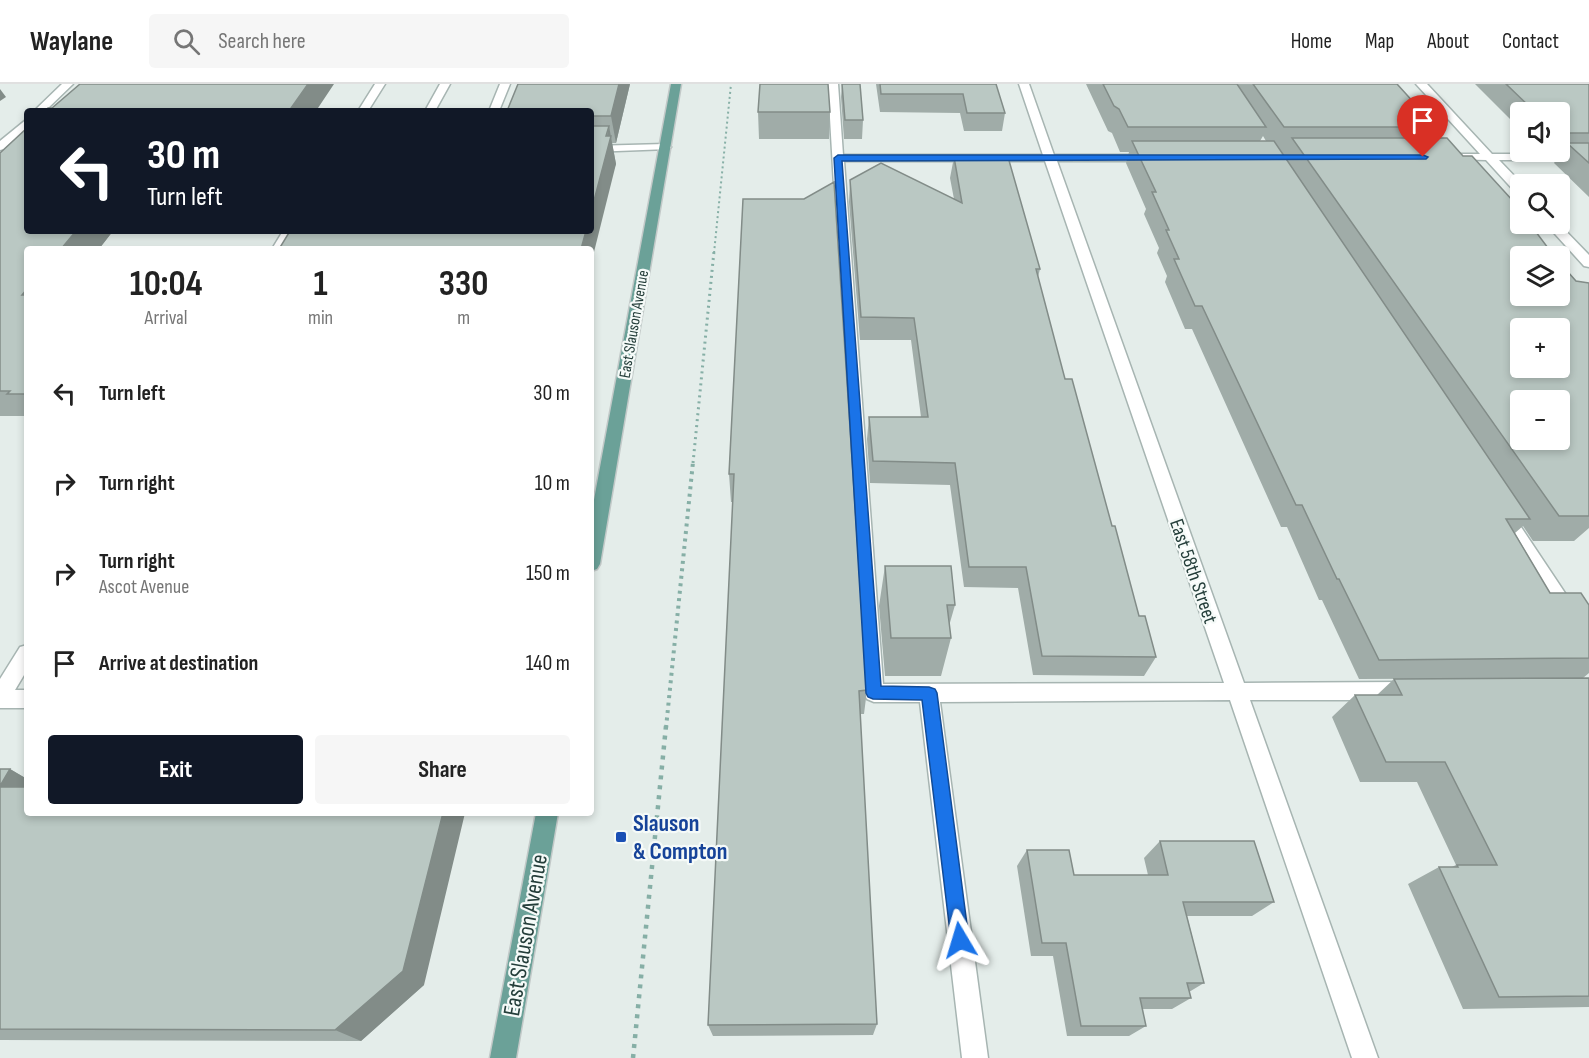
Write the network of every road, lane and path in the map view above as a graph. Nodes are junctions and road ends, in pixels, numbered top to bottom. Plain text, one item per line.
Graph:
1 (68, 84) edge
2 (380, 84) edge
3 (445, 84) edge
4 (505, 84) edge
5 (676, 84) edge
6 (731, 84) edge
7 (833, 84) edge
8 (1024, 84) edge
9 (1421, 84) edge
10 (42, 108) edge
11 (365, 108) edge
12 (432, 108) edge
13 (495, 108) edge
14 (24, 125) edge
15 (0, 147) edge
16 (665, 147) junction
17 (594, 149) edge
18 (1443, 157) edge
19 (1490, 157) junction
20 (1589, 157) edge
21 (838, 158) junction
22 (1165, 158) edge
23 (1050, 159) junction
24 (1510, 178) edge
25 (1561, 234) edge
26 (1589, 263) edge
27 (1497, 506) edge
28 (594, 547) edge
29 (1589, 645) edge
30 (24, 658) edge
31 (1425, 690) edge
32 (1236, 692) junction
33 (929, 693) junction
34 (0, 698) edge
35 (24, 699) edge
36 (546, 816) edge
37 (503, 1058) edge
38 (633, 1058) edge
39 (975, 1058) edge
40 (1365, 1058) edge

1 - 10 street
2 - 11 street
3 - 12 street
4 - 13 street
5 - 16 main road, East Slauson Avenue
6 - 38 path
7 - 21 street
8 - 23 street, East 58th Street
9 - 19 street
14 - 15 street
16 - 17 street
16 - 28 main road, East Slauson Avenue
18 - 19 street
19 - 20 street
19 - 24 street
21 - 23 street
21 - 33 street
22 - 23 street
23 - 32 street, East 58th Street
25 - 26 street
27 - 29 street
30 - 34 street
31 - 32 street
32 - 33 street
32 - 40 street, East 58th Street
33 - 39 street
34 - 35 street
36 - 37 main road, East Slauson Avenue

